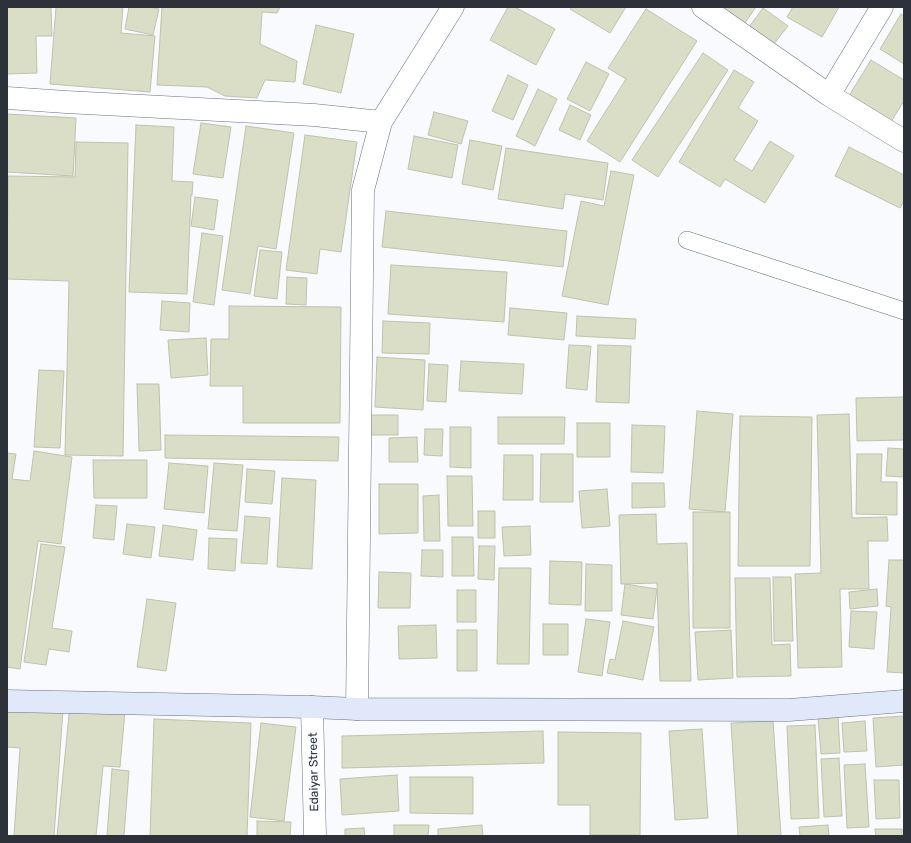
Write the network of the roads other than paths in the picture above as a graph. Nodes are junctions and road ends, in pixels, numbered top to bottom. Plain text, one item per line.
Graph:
1 (453, 7) edge
2 (703, 7) edge
3 (882, 7) edge
4 (829, 95) junction
5 (7, 98) edge
6 (381, 122) junction
7 (904, 141) edge
8 (687, 240) dead end
9 (904, 311) edge
10 (904, 700) edge
11 (7, 701) edge
12 (312, 707) junction
13 (357, 709) junction
14 (315, 836) edge

1 - 6 street
2 - 4 street
3 - 4 street
4 - 7 street
5 - 6 street
6 - 13 street
8 - 9 lane
10 - 13 main road
11 - 12 main road
12 - 13 main road
12 - 14 street, Edaiyar Street

